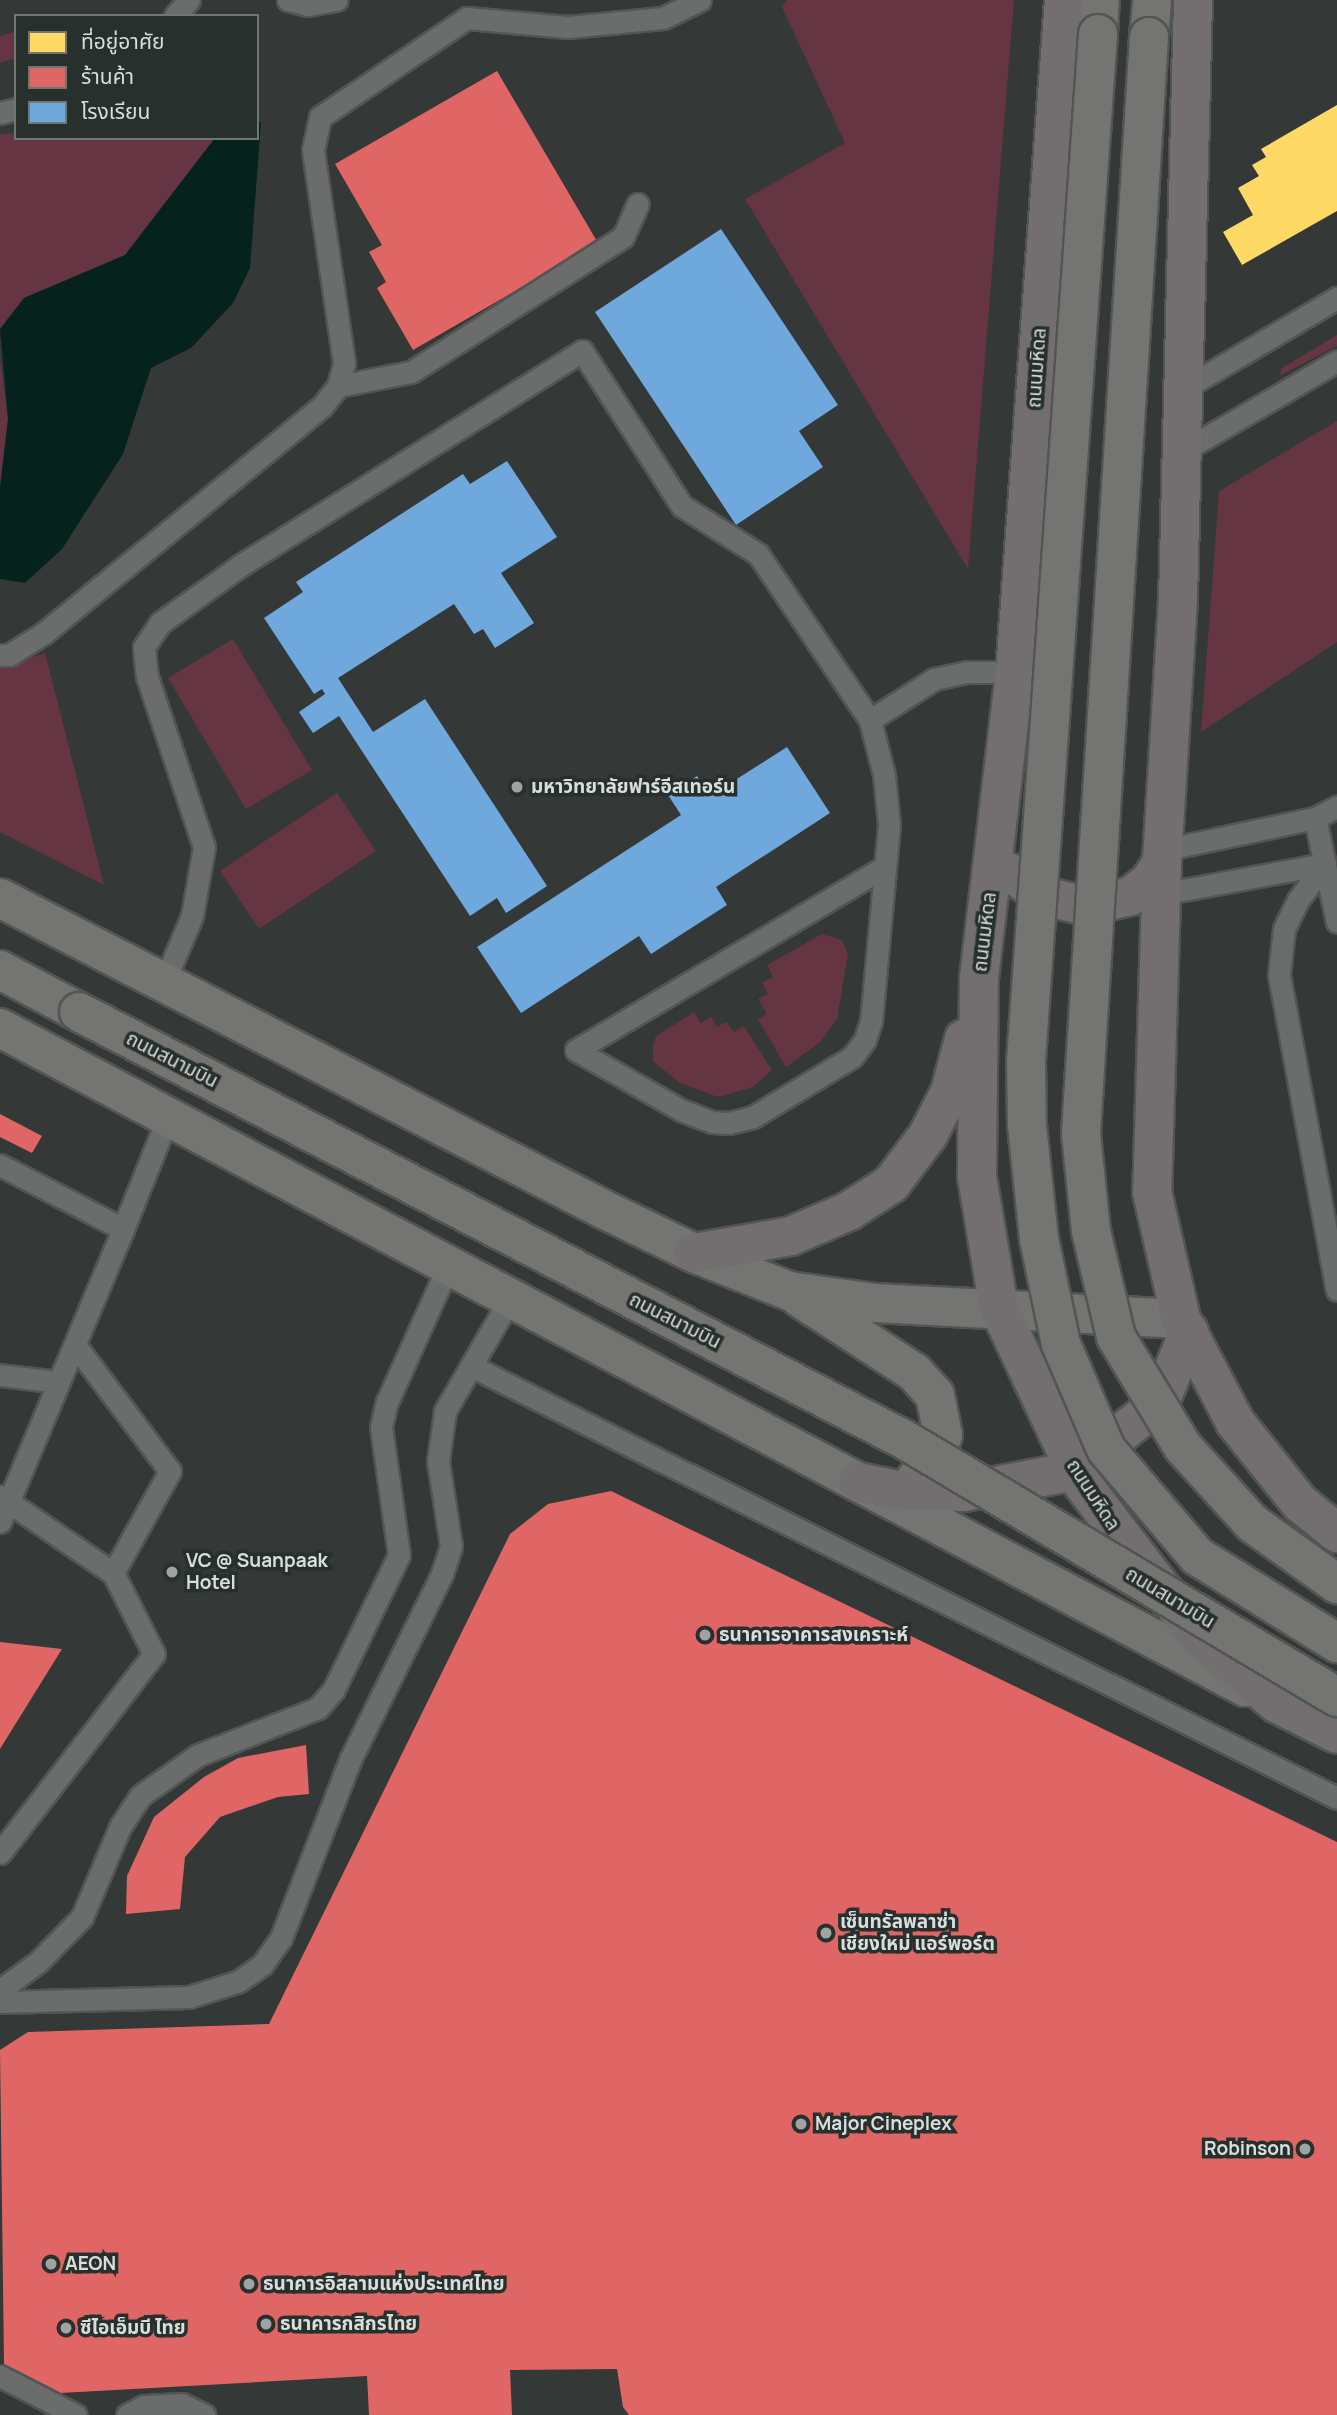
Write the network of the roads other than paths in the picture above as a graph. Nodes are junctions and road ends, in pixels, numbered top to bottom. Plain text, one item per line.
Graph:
1 (189, 0) edge
2 (288, 0) edge
3 (337, 0) edge
4 (700, 0) edge
5 (1064, 0) edge
6 (1199, 4) edge
7 (177, 14) edge
8 (1099, 17) edge
9 (1151, 19) edge
10 (638, 205) dead end
11 (1337, 298) edge
12 (1337, 362) edge
13 (338, 386) junction
14 (1183, 389) junction
15 (1183, 451) junction
16 (0, 655) edge
17 (1015, 673) junction
18 (870, 720) junction
19 (1337, 807) edge
20 (1315, 818) junction
21 (996, 845) junction
22 (1325, 864) junction
23 (883, 868) junction
24 (1162, 869) junction
25 (0, 898) edge
26 (1337, 922) edge
27 (0, 970) edge
28 (979, 979) junction
29 (164, 982) junction
30 (0, 1028) edge
31 (168, 1117) junction
32 (0, 1165) edge
33 (123, 1229) junction
34 (694, 1253) junction
35 (449, 1264) junction
36 (1337, 1290) edge
37 (789, 1291) junction
38 (511, 1297) junction
39 (999, 1308) junction
40 (1185, 1326) junction
41 (75, 1345) junction
42 (471, 1366) junction
43 (0, 1375) edge
44 (59, 1382) junction
45 (1074, 1471) junction
46 (858, 1482) junction
47 (898, 1490) junction
48 (4, 1498) edge
49 (0, 1522) edge
50 (1337, 1533) edge
51 (113, 1573) junction
52 (1337, 1584) edge
53 (1337, 1643) edge
54 (1337, 1697) edge
55 (1276, 1703) junction
56 (1337, 1734) edge
57 (1337, 1798) edge
58 (0, 1853) edge
59 (0, 1990) edge
60 (0, 2002) edge
61 (0, 2376) edge
62 (76, 2415) edge
63 (127, 2415) edge
64 (205, 2415) edge

1 - 7 lane
2 - 3 lane
4 - 13 lane
5 - 17 main road, ถนนมหิดล
6 - 14 main road
8 - 53 main road, ถนนมหิดล, bridge
9 - 52 main road, bridge
10 - 13 lane
11 - 14 lane
12 - 15 lane
13 - 16 lane
14 - 15 main road
15 - 24 main road
17 - 18 lane
17 - 21 main road, ถนนมหิดล
18 - 23 lane
18 - 29 lane
19 - 20 lane
20 - 22 lane
20 - 24 lane
21 - 24 main road
21 - 28 main road, ถนนมหิดล
22 - 24 lane
22 - 26 lane
22 - 36 lane
23 - 23 lane
24 - 40 main road
25 - 29 main road
27 - 54 main road, ถนนสนามบิน, bridge
28 - 34 main road
28 - 39 main road, ถนนมหิดล
29 - 34 main road
30 - 31 main road
31 - 33 lane
31 - 35 main road
32 - 33 lane
33 - 41 lane
34 - 37 main road
35 - 38 main road
35 - 59 lane
37 - 39 main road
37 - 47 main road
38 - 42 lane
38 - 46 main road
39 - 40 main road
39 - 45 main road, ถนนมหิดล
40 - 45 main road
40 - 50 main road
41 - 44 lane
41 - 51 lane
42 - 57 lane
42 - 60 lane
43 - 44 lane
44 - 48 lane
45 - 47 main road
45 - 55 main road, ถนนมหิดล
46 - 47 main road
46 - 55 main road
48 - 49 lane
48 - 51 lane
51 - 58 lane
55 - 56 main road, ถนนมหิดล
61 - 62 lane
63 - 64 lane

